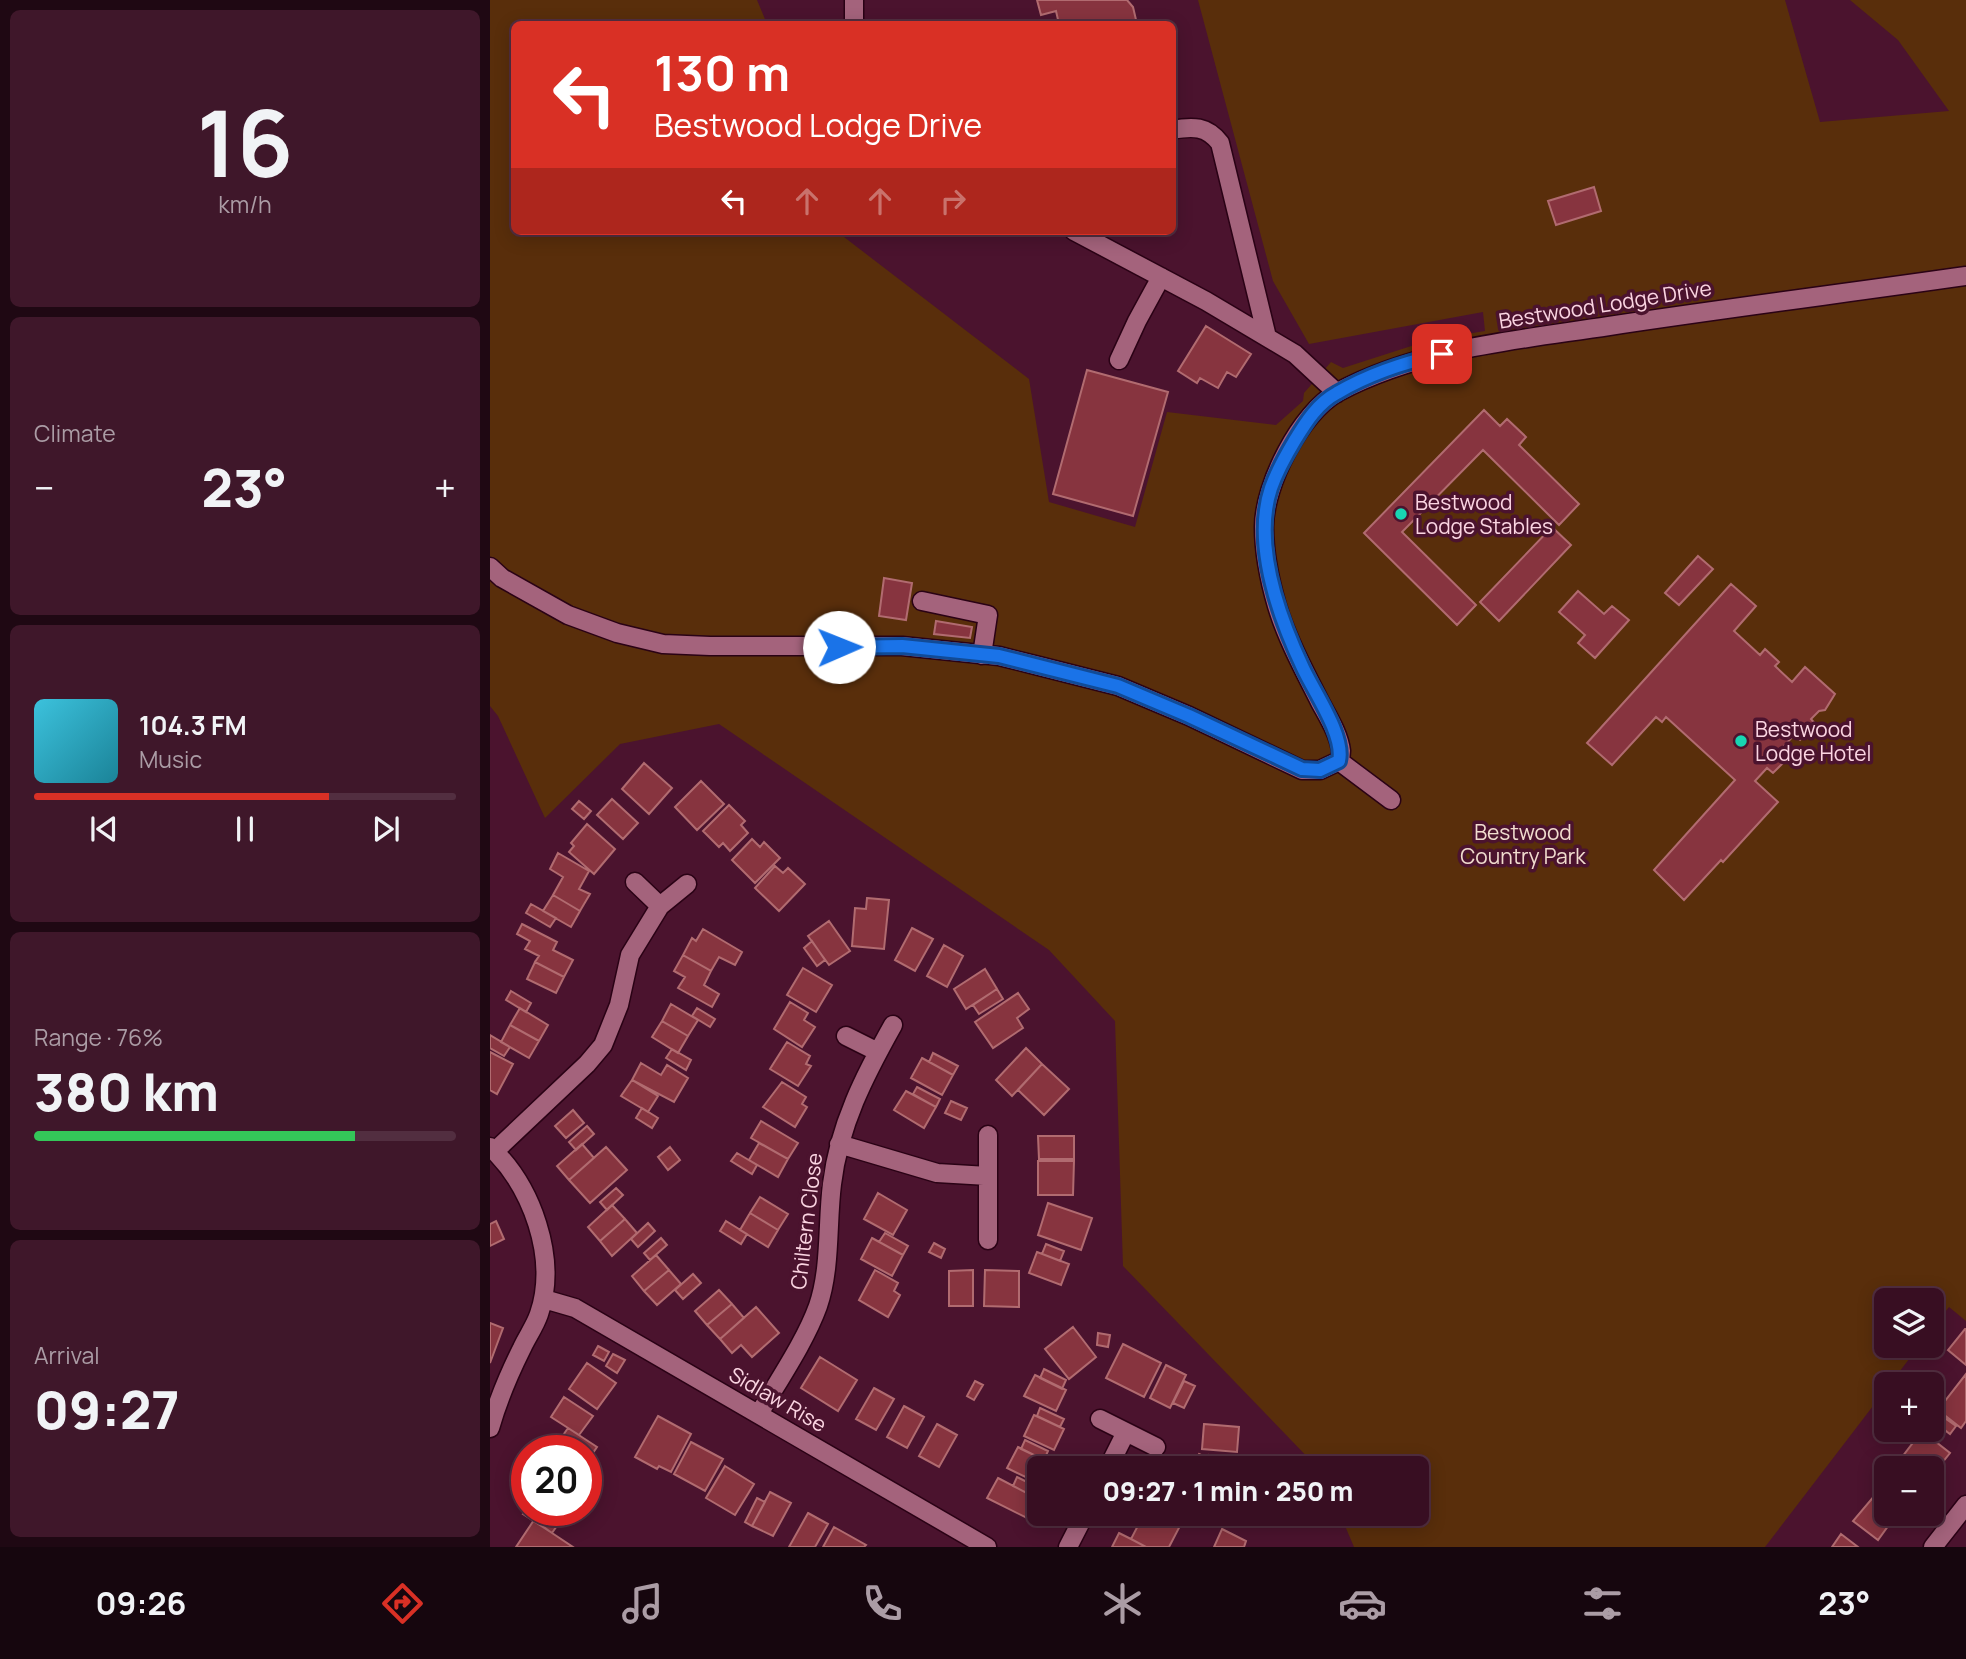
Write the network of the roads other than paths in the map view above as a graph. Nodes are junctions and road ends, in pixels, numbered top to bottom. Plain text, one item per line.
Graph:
1 (854, 0) edge
2 (854, 21) edge
3 (1176, 129) edge
4 (1082, 235) edge
5 (1966, 276) edge
6 (1161, 277) junction
7 (1267, 337) junction
8 (1119, 360) dead end
9 (1337, 393) junction
10 (490, 567) edge
11 (922, 601) dead end
12 (982, 655) junction
13 (1339, 761) junction
14 (1391, 800) dead end
15 (635, 882) dead end
16 (687, 884) dead end
17 (660, 906) junction
18 (894, 1025) dead end
19 (846, 1036) dead end
20 (878, 1052) junction
21 (988, 1135) dead end
22 (839, 1144) junction
23 (492, 1149) edge
24 (988, 1176) junction
25 (988, 1240) dead end
26 (544, 1298) junction
27 (759, 1414) junction
28 (1100, 1419) dead end
29 (490, 1425) edge
30 (1126, 1432) junction
31 (1156, 1447) dead end
32 (1114, 1456) edge
33 (1966, 1504) edge
34 (1079, 1526) edge
35 (987, 1547) edge
36 (1068, 1547) edge
37 (1933, 1547) edge

1 - 2 street
3 - 7 street
4 - 6 street
5 - 9 street, Bestwood Lodge Drive
6 - 7 street
6 - 8 street
7 - 9 street
9 - 13 street, Bestwood Lodge Drive
10 - 12 street
11 - 12 street
12 - 13 street
13 - 14 street
15 - 17 street
16 - 17 street
17 - 23 street
18 - 20 street, Chiltern Close
19 - 20 street
20 - 22 street, Chiltern Close
21 - 24 street
22 - 24 street, Chiltern Close
22 - 27 street, Chiltern Close
23 - 26 street
24 - 25 street
26 - 27 street, Sidlaw Rise
26 - 29 street
27 - 35 street, Sidlaw Rise
28 - 30 street
30 - 31 street
30 - 32 street
33 - 37 street
34 - 36 street

